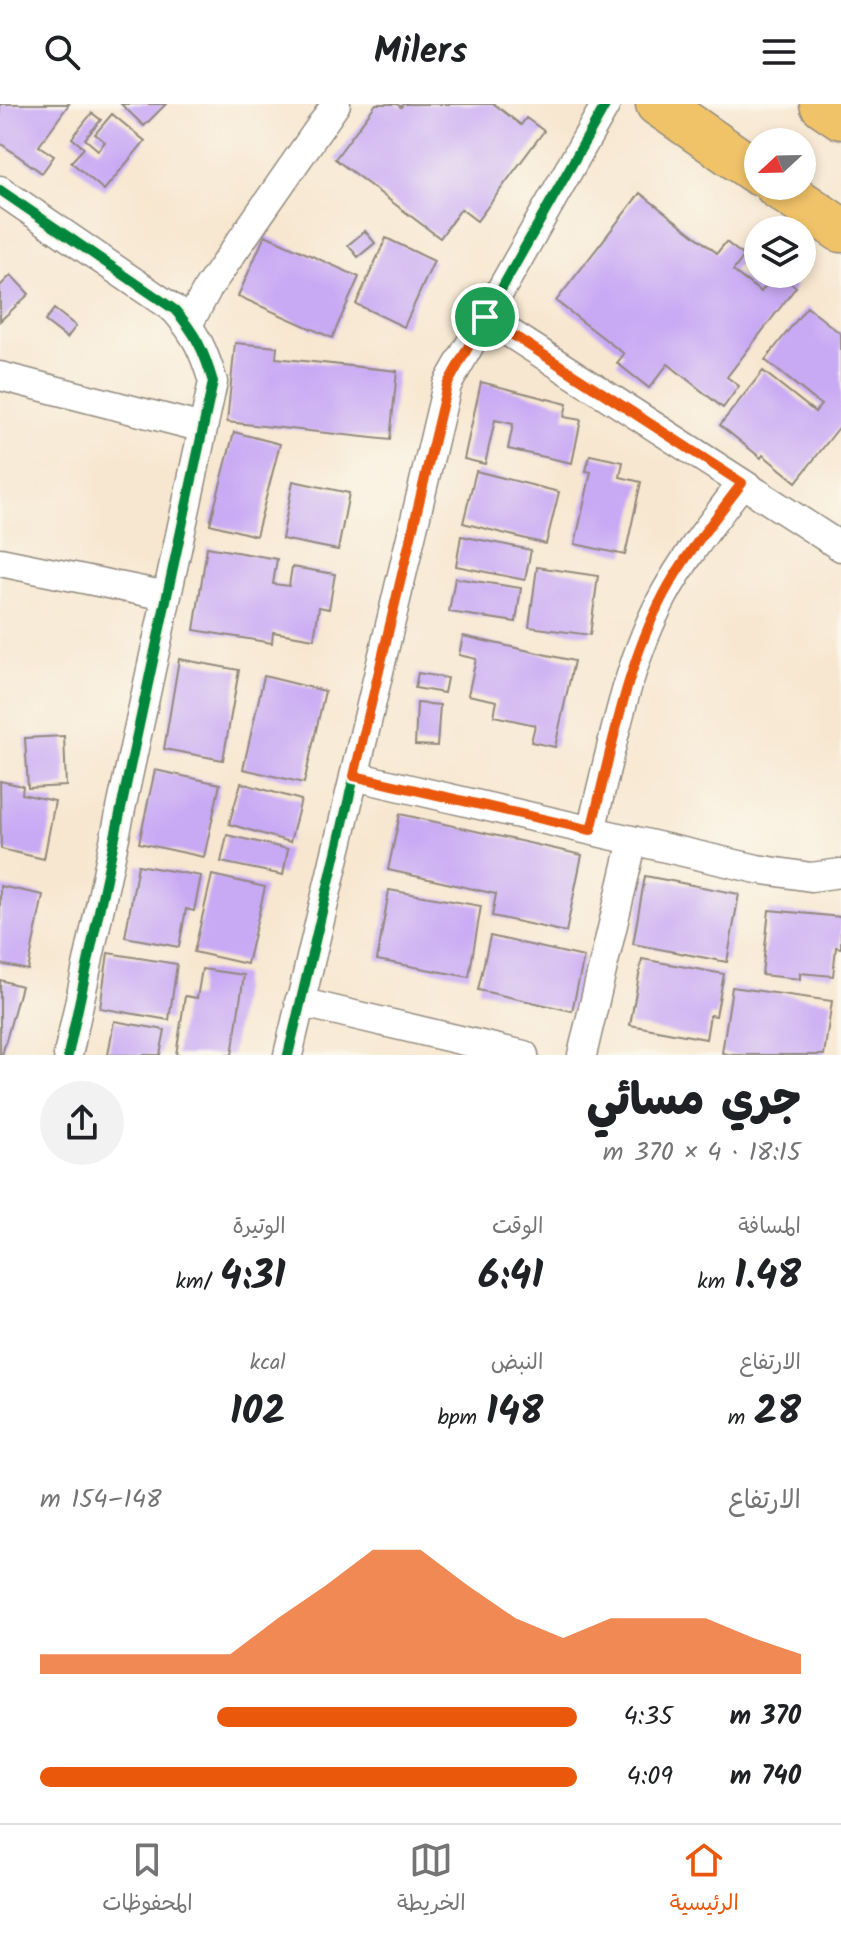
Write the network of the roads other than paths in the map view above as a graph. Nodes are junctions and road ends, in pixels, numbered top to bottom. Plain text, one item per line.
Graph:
1 (336, 104) edge
2 (606, 104) edge
3 (658, 104) edge
4 (822, 104) edge
5 (841, 117) edge
6 (744, 163) edge
7 (0, 190) edge
8 (797, 200) edge
9 (841, 230) edge
10 (485, 317) junction
11 (188, 325) junction
12 (0, 376) edge
13 (203, 428) junction
14 (742, 483) junction
15 (841, 547) edge
16 (0, 562) edge
17 (167, 596) junction
18 (354, 776) junction
19 (591, 830) junction
20 (633, 840) junction
21 (841, 873) edge
22 (299, 1002) junction
23 (68, 1055) edge
24 (288, 1055) edge
25 (524, 1055) edge
26 (582, 1055) edge

1 - 11 street
2 - 10 street
3 - 6 main road
4 - 5 main road
7 - 11 street
8 - 9 main road
10 - 14 street
10 - 18 street
11 - 13 street
12 - 13 street
13 - 17 street
14 - 15 street
14 - 19 street
16 - 17 street
17 - 23 street
18 - 19 street
18 - 22 street
19 - 20 street
20 - 21 street
20 - 26 street
22 - 24 street
22 - 25 street

